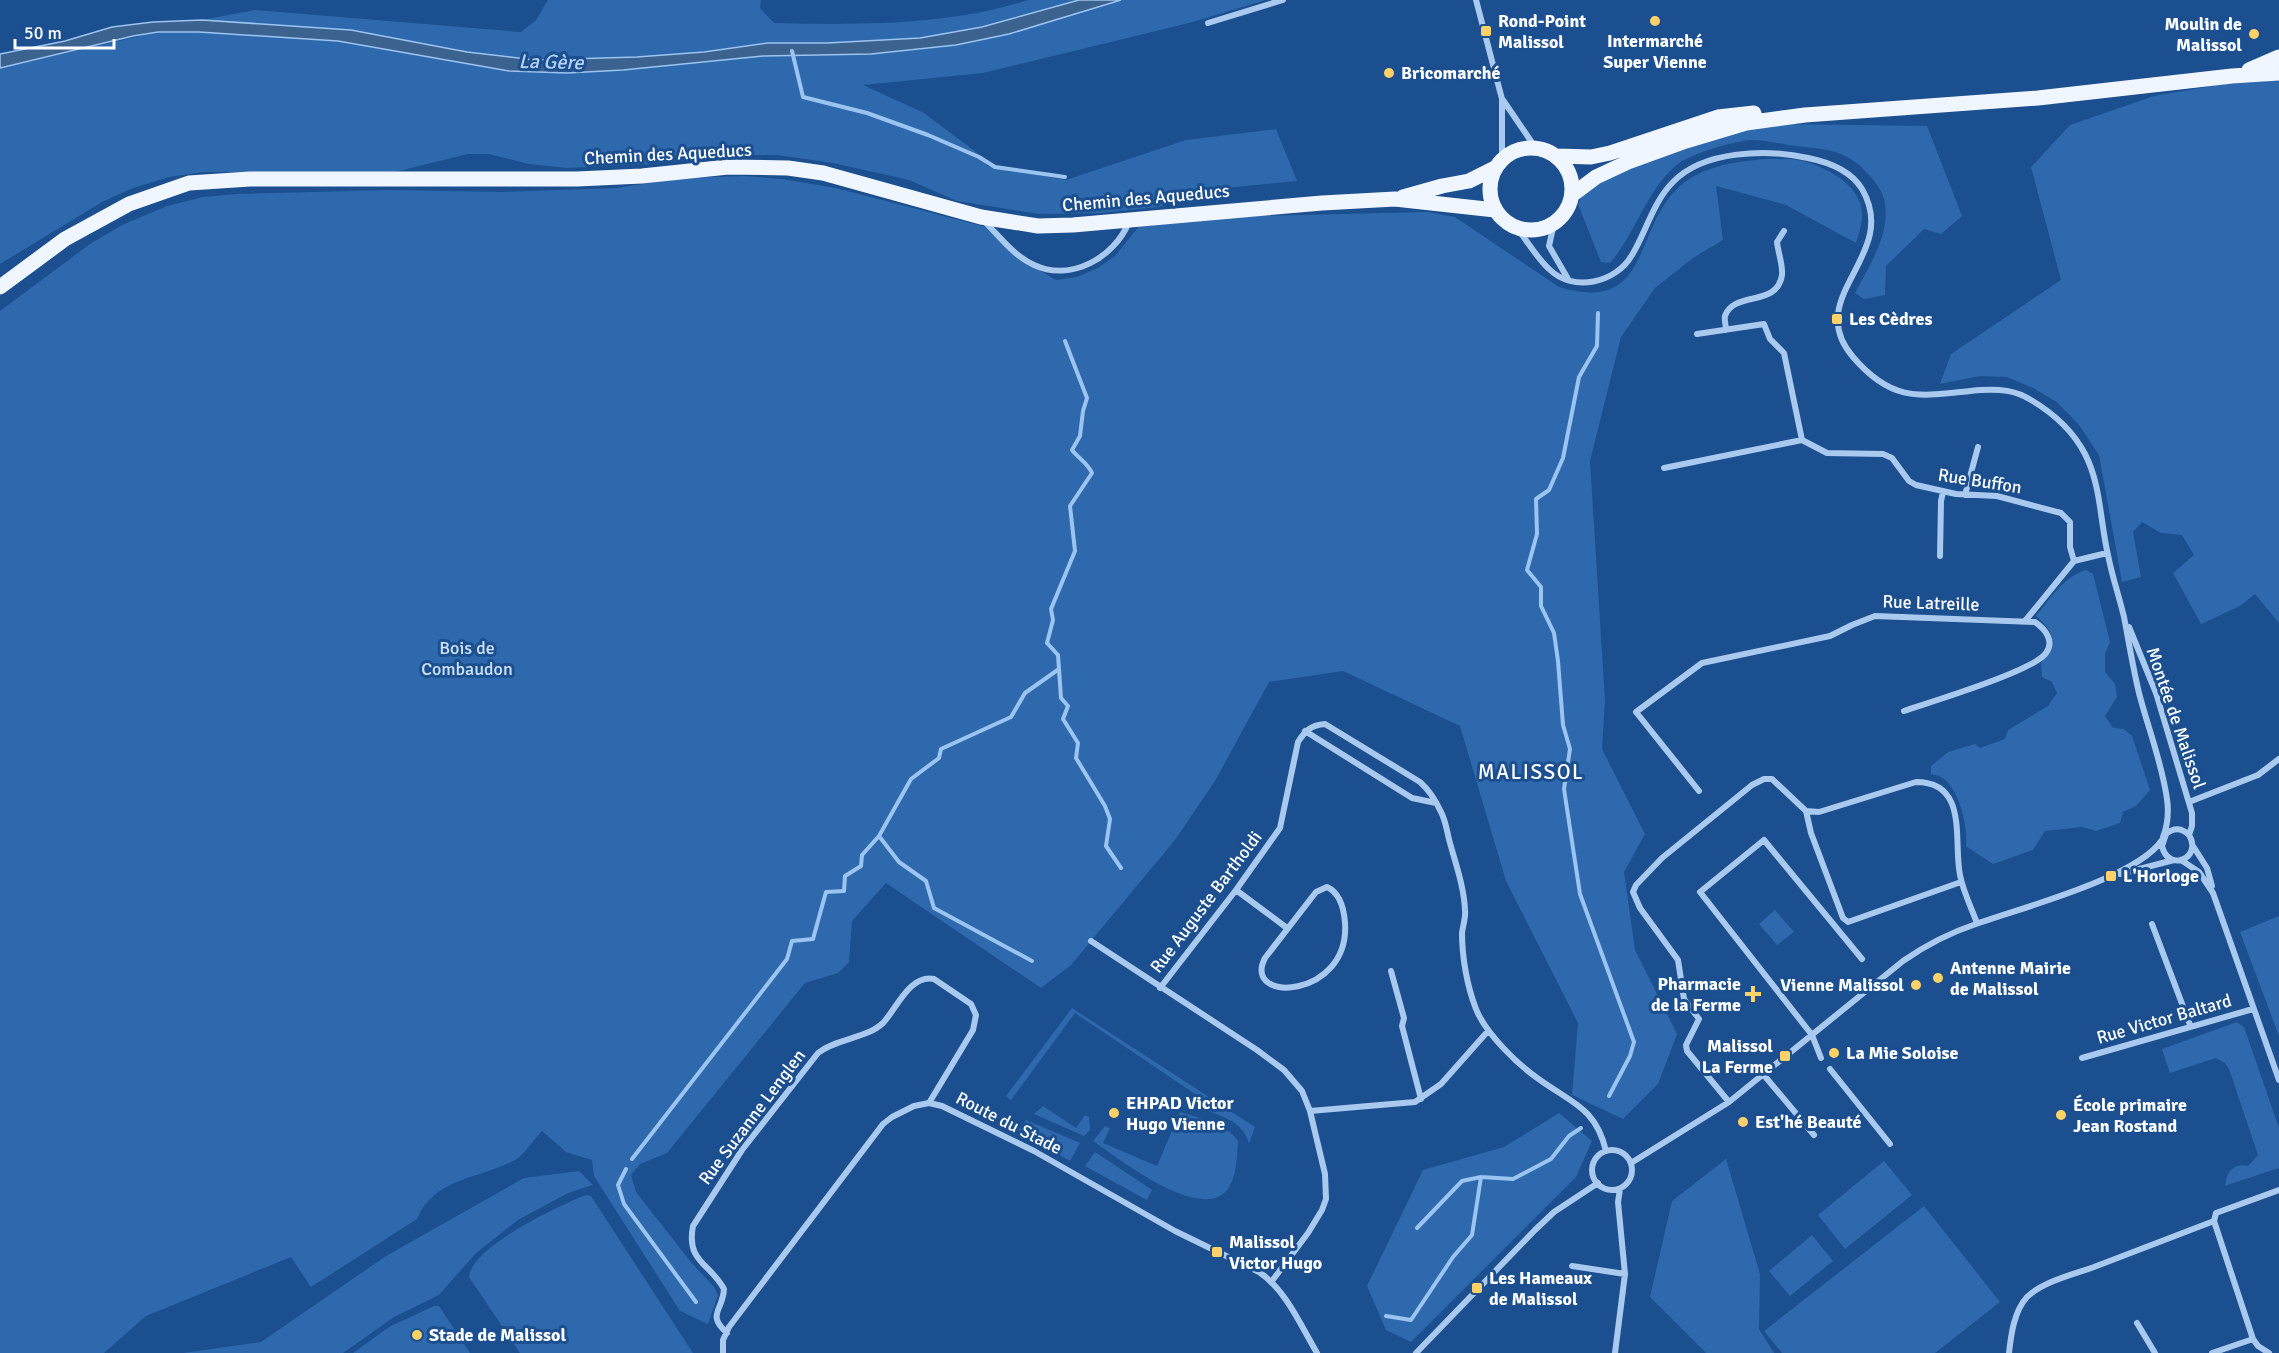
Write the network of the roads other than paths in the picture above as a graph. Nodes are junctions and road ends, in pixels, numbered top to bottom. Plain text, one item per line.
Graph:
1 (1283, 0) edge
2 (1476, 0) edge
3 (1208, 23) dead end
4 (2279, 57) edge
5 (2279, 74) edge
6 (2232, 75) junction
7 (1502, 99) junction
8 (1805, 115) junction
9 (1535, 147) junction
10 (1557, 156) junction
11 (1498, 164) junction
12 (1572, 195) junction
13 (1395, 199) junction
14 (1496, 210) junction
15 (981, 217) junction
16 (1131, 220) junction
17 (1554, 224) junction
18 (1517, 228) junction
19 (1784, 231) dead end
20 (1568, 279) junction
21 (0, 287) edge
22 (1726, 330) junction
23 (1697, 334) dead end
24 (1802, 440) junction
25 (1977, 447) dead end
26 (1664, 468) dead end
27 (1943, 492) junction
28 (1965, 495) junction
29 (2108, 554) junction
30 (1940, 556) dead end
31 (2074, 561) junction
32 (2123, 613) junction
33 (2025, 621) junction
34 (1904, 711) dead end
35 (1305, 731) junction
36 (2279, 759) edge
37 (1699, 791) dead end
38 (2189, 802) junction
39 (1436, 803) junction
40 (1806, 811) junction
41 (2189, 835) junction
42 (2163, 839) junction
43 (2193, 846) junction
44 (2177, 860) junction
45 (2111, 876) junction
46 (1961, 882) junction
47 (1236, 890) junction
48 (2213, 893) junction
49 (1977, 923) junction
50 (2152, 924) dead end
51 (1287, 928) junction
52 (1091, 941) dead end
53 (1863, 959) dead end
54 (1391, 971) dead end
55 (1160, 988) junction
56 (2253, 1009) junction
57 (2190, 1025) junction
58 (1488, 1031) junction
59 (1812, 1035) junction
60 (1821, 1058) dead end
61 (2082, 1058) dead end
62 (1830, 1069) dead end
63 (1763, 1074) junction
64 (2279, 1080) edge
65 (1421, 1099) junction
66 (1729, 1102) junction
67 (929, 1103) junction
68 (1310, 1111) junction
69 (1814, 1135) dead end
70 (1890, 1144) dead end
71 (1606, 1151) junction
72 (1631, 1163) junction
73 (1598, 1184) junction
74 (1620, 1189) junction
75 (2279, 1190) edge
76 (2214, 1221) junction
77 (1572, 1266) dead end
78 (1625, 1274) junction
79 (1272, 1281) junction
80 (2137, 1323) dead end
81 (727, 1333) junction
82 (2253, 1339) junction
83 (723, 1353) edge
84 (1317, 1353) edge
85 (1416, 1353) edge
86 (1616, 1353) edge
87 (2009, 1353) edge
88 (2156, 1353) edge
89 (2212, 1353) edge
90 (2269, 1353) edge

1 - 3 street
2 - 7 street
4 - 6 main road
5 - 6 main road
6 - 8 main road
7 - 9 street
7 - 11 street
8 - 10 main road
8 - 12 main road
9 - 10 main road
9 - 11 main road
10 - 12 main road
11 - 13 main road, Chemin des Aqueducs
11 - 14 main road
12 - 17 main road
13 - 14 main road, Chemin des Aqueducs
13 - 16 main road, Chemin des Aqueducs
14 - 18 main road
15 - 16 main road, Chemin des Aqueducs
15 - 16 street
15 - 21 main road, Chemin des Aqueducs
17 - 18 main road
17 - 20 street
18 - 20 street, Montée de Malissol
19 - 22 street
20 - 29 street, Montée de Malissol
22 - 23 street
22 - 24 street
24 - 26 street
24 - 27 street, Rue Buffon
25 - 28 street
27 - 28 street, Rue Buffon
27 - 30 street
28 - 31 street, Rue Buffon
29 - 31 street
29 - 32 street, Montée de Malissol
31 - 33 street
32 - 38 street, Montée de Malissol
32 - 42 street, Montée de Malissol
33 - 34 street
33 - 37 street, Rue Latreille
35 - 39 street
35 - 39 street
35 - 47 street, Rue Auguste Bartholdi
36 - 38 street
38 - 41 street, Montée de Malissol
39 - 58 street
40 - 46 street
40 - 46 street
40 - 66 street
41 - 42 street
41 - 43 street, Montée de Malissol
42 - 44 street, Montée de Malissol
42 - 45 street
43 - 44 street
43 - 48 street, Montée de Malissol
44 - 45 street
44 - 48 street, Montée de Malissol
45 - 49 street
46 - 49 street
47 - 51 street
47 - 55 street, Rue Auguste Bartholdi
48 - 56 street, Montée de Malissol
49 - 59 street
50 - 57 street
51 - 51 street
52 - 55 street, Rue Auguste Bartholdi
53 - 59 street
54 - 65 street
55 - 68 street, Rue Auguste Bartholdi
56 - 57 street, Rue Victor Baltard
56 - 64 street, Montée de Malissol
57 - 61 street, Rue Victor Baltard
58 - 65 street
58 - 71 street
59 - 60 street
59 - 63 street
62 - 70 street
63 - 66 street
63 - 69 street
65 - 68 street
66 - 72 street
67 - 79 street, Route du Stade
67 - 81 street, Route du Stade
67 - 81 street, Rue Suzanne Lenglen
68 - 79 street, Rue Auguste Bartholdi
71 - 72 street
71 - 73 street
72 - 74 street
73 - 74 street
73 - 85 street
74 - 78 street
75 - 76 street
76 - 82 street
76 - 87 street
77 - 78 street
78 - 86 street
79 - 84 street
80 - 88 street
81 - 83 street, Route du Stade
82 - 89 street
82 - 90 street

